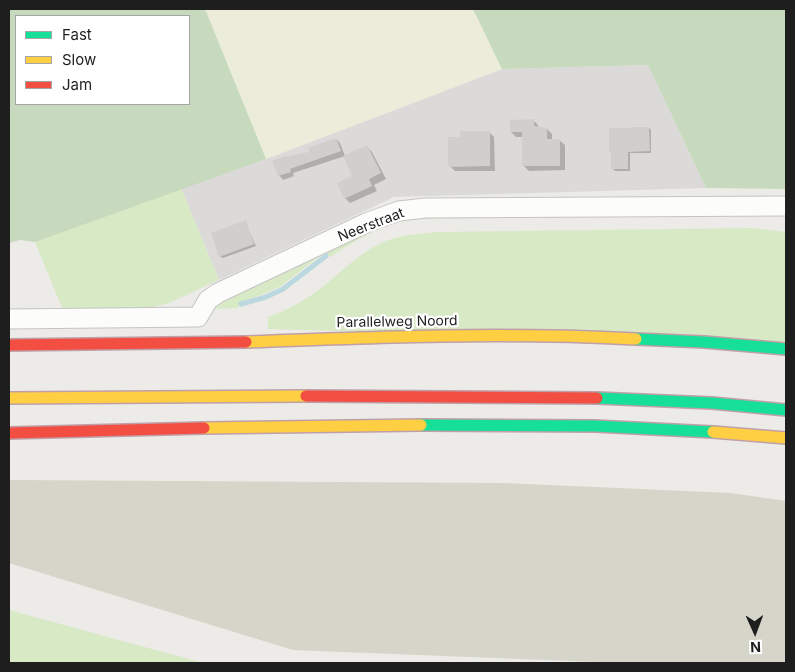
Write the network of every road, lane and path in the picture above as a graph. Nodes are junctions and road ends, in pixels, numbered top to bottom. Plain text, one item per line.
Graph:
1 (786, 206) edge
2 (9, 319) edge
3 (9, 345) edge
4 (786, 349) edge
5 (9, 398) edge
6 (786, 410) edge
7 (9, 433) edge
8 (786, 438) edge

1 - 2 street, Neerstraat
3 - 4 highway, Parallelweg Noord
5 - 6 highway
7 - 8 highway

